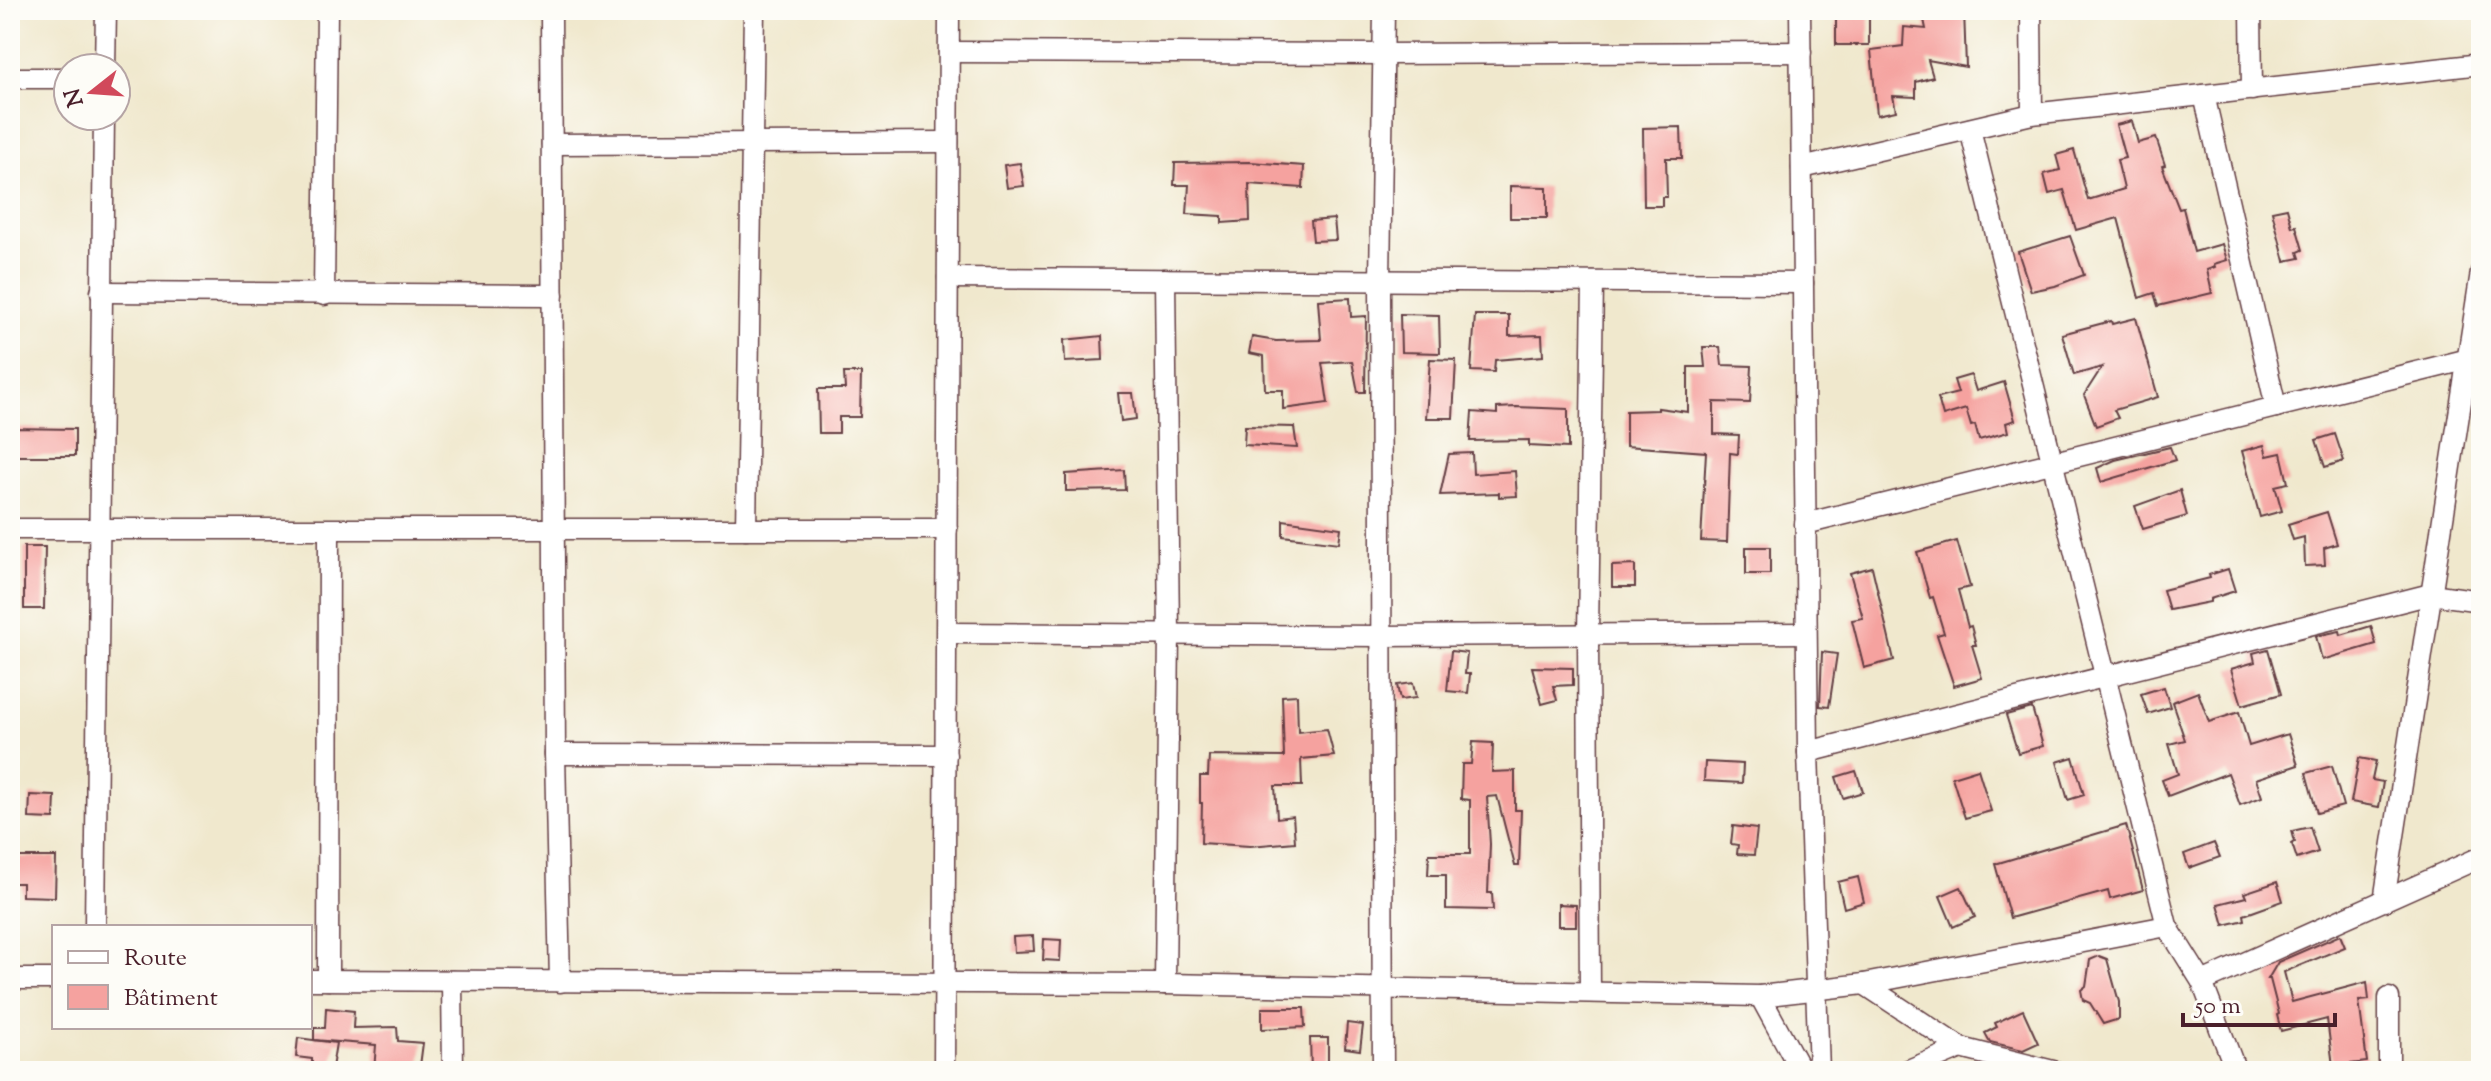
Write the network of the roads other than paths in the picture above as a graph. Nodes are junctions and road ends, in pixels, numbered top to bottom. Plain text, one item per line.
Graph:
1 (106, 10) edge
2 (327, 10) edge
3 (551, 10) edge
4 (754, 10) edge
5 (949, 10) edge
6 (1384, 10) edge
7 (1800, 10) edge
8 (2031, 10) edge
9 (2251, 10) edge
10 (105, 52) edge
11 (949, 52) junction
12 (1801, 52) junction
13 (1383, 54) junction
14 (2481, 64) edge
15 (10, 78) edge
16 (52, 78) edge
17 (2252, 90) junction
18 (2204, 95) junction
19 (2032, 114) junction
20 (1970, 129) junction
21 (104, 132) edge
22 (948, 142) junction
23 (753, 143) junction
24 (552, 144) junction
25 (1802, 168) junction
26 (2481, 272) edge
27 (948, 278) junction
28 (1165, 279) junction
29 (1380, 280) junction
30 (1593, 282) junction
31 (1803, 283) junction
32 (101, 292) junction
33 (324, 295) junction
34 (553, 295) junction
35 (2474, 358) edge
36 (2276, 407) junction
37 (2052, 461) junction
38 (1805, 524) junction
39 (10, 529) edge
40 (746, 529) junction
41 (947, 529) junction
42 (99, 530) junction
43 (329, 530) junction
44 (554, 530) junction
45 (2431, 594) junction
46 (2481, 601) edge
47 (947, 633) junction
48 (1806, 633) junction
49 (1169, 634) junction
50 (1588, 635) junction
51 (1380, 636) junction
52 (2105, 677) junction
53 (1808, 752) junction
54 (555, 754) junction
55 (946, 755) junction
56 (2481, 857) edge
57 (2384, 901) junction
58 (95, 925) edge
59 (2167, 926) junction
60 (10, 979) edge
61 (52, 979) edge
62 (319, 980) edge
63 (452, 981) junction
64 (560, 982) junction
65 (2202, 982) junction
66 (945, 984) junction
67 (1165, 984) junction
68 (1864, 984) junction
69 (1384, 988) junction
70 (1814, 989) junction
71 (1590, 992) junction
72 (1760, 996) junction
73 (2389, 998) dead end
74 (1961, 1048) junction
75 (453, 1071) edge
76 (944, 1071) edge
77 (1383, 1071) edge
78 (1801, 1071) edge
79 (1819, 1071) edge
80 (1906, 1071) edge
81 (2053, 1071) edge
82 (2236, 1071) edge
83 (2389, 1071) edge

1 - 10 street
2 - 33 street
3 - 24 street
4 - 23 street
5 - 11 street
6 - 13 street
7 - 12 street
8 - 19 street
9 - 17 street
11 - 13 street
11 - 22 street
12 - 13 street
12 - 25 street
13 - 29 street
14 - 17 street
15 - 16 street
17 - 18 street
18 - 19 street
18 - 36 street
19 - 20 street
20 - 25 street
20 - 37 street
21 - 32 street
22 - 23 street
22 - 27 street
23 - 24 street
23 - 40 street
24 - 34 street
25 - 31 street
26 - 35 street
27 - 28 street
27 - 41 street
28 - 29 street
28 - 49 street
29 - 30 street
29 - 51 street
30 - 31 street
30 - 50 street
31 - 38 street
32 - 33 street
32 - 42 street
33 - 34 street
34 - 44 street
35 - 36 street
35 - 45 street
36 - 37 street
37 - 38 street
37 - 52 street
38 - 48 street
39 - 42 street
40 - 41 street
40 - 44 street
41 - 47 street
42 - 43 street
42 - 58 street
43 - 44 street
43 - 62 street
44 - 54 street
45 - 46 street
45 - 52 street
45 - 57 street
47 - 49 street
47 - 55 street
48 - 50 street
48 - 53 street
49 - 51 street
49 - 67 street
50 - 51 street
50 - 71 street
51 - 69 street
52 - 53 street
52 - 59 street
53 - 70 street
54 - 55 street
54 - 64 street
55 - 66 street
56 - 57 street
57 - 65 street
59 - 65 street
59 - 68 street
60 - 61 street
62 - 63 street
63 - 64 street
63 - 75 street
64 - 66 street
65 - 82 street
66 - 67 street
66 - 76 street
67 - 69 street
68 - 70 street
68 - 74 street
69 - 71 street
69 - 77 street
70 - 72 street
70 - 79 street
71 - 72 street
72 - 78 street
73 - 83 street
74 - 80 street
74 - 81 street

